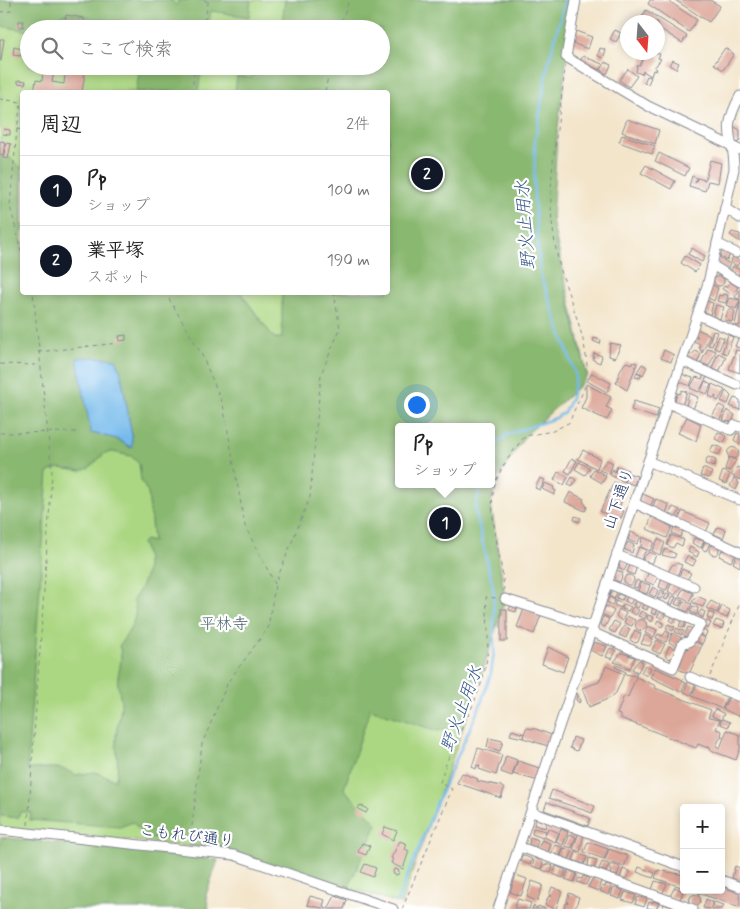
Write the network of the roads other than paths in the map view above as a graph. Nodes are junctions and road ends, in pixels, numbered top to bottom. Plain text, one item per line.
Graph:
1 (576, 0) edge
2 (740, 96) edge
3 (729, 143) junction
4 (740, 150) edge
5 (725, 208) junction
6 (740, 218) edge
7 (717, 243) junction
8 (736, 253) dead end
9 (712, 265) junction
10 (740, 282) edge
11 (698, 315) junction
12 (740, 334) edge
13 (682, 361) junction
14 (736, 385) dead end
15 (668, 403) junction
16 (740, 427) edge
17 (648, 461) junction
18 (740, 499) edge
19 (634, 503) junction
20 (740, 552) edge
21 (616, 555) junction
22 (607, 584) junction
23 (694, 587) dead end
24 (505, 599) road end
25 (592, 629) junction
26 (690, 677) dead end
27 (740, 697) edge
28 (532, 812) junction
29 (0, 830) edge
30 (520, 847) junction
31 (680, 866) edge
32 (725, 881) edge
33 (740, 887) edge
34 (393, 909) edge
35 (500, 909) edge
36 (693, 909) edge

1 - 3 street
2 - 3 street, 山下通り
3 - 4 street
3 - 5 street, 山下通り
5 - 6 street
5 - 7 street, 山下通り
7 - 8 street
7 - 9 street, 山下通り
9 - 10 street
9 - 11 street, 山下通り
11 - 12 street
11 - 13 street, 山下通り
13 - 14 street
13 - 15 street, 山下通り
15 - 16 street
15 - 17 street, 山下通り
17 - 18 street
17 - 19 street, 山下通り
19 - 20 street
19 - 21 street, 山下通り
21 - 22 street, 山下通り
21 - 23 street
22 - 25 street, 山下通り
22 - 25 street
24 - 25 street
25 - 28 street, 山下通り
26 - 27 street
28 - 30 street, 山下通り
28 - 31 street
29 - 34 street, こもれび通り
30 - 35 street, 山下通り
30 - 36 street
32 - 33 street

